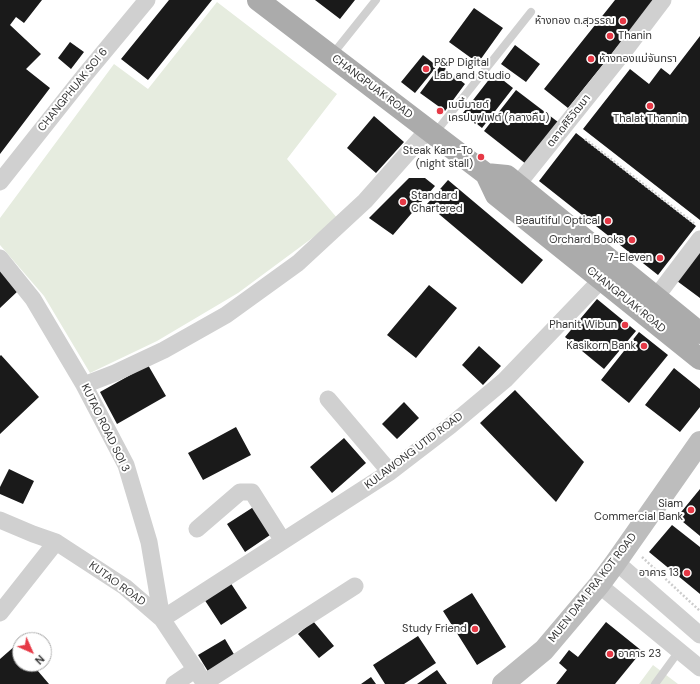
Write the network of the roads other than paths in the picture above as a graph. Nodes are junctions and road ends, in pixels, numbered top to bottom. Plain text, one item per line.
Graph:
1 (147, 0) edge
2 (258, 0) edge
3 (376, 0) edge
4 (663, 0) edge
5 (531, 12) dead end
6 (332, 56) junction
7 (431, 132) junction
8 (486, 174) junction
9 (0, 182) edge
10 (518, 184) junction
11 (700, 239) edge
12 (0, 258) edge
13 (601, 280) junction
14 (656, 297) junction
15 (700, 333) edge
16 (700, 359) edge
17 (84, 385) junction
18 (328, 399) dead end
19 (700, 442) edge
20 (390, 472) junction
21 (0, 520) edge
22 (197, 529) dead end
23 (283, 541) junction
24 (56, 542) junction
25 (616, 562) junction
26 (599, 585) junction
27 (355, 586) dead end
28 (0, 613) edge
29 (162, 618) junction
30 (700, 635) edge
31 (679, 651) junction
32 (700, 668) edge
33 (202, 679) edge
34 (174, 684) edge
35 (503, 684) edge
36 (655, 684) edge

1 - 9 street, CHANGPHUAK SOI 6
2 - 6 main road, CHANGPUAK ROAD
3 - 6 lane
4 - 10 street, ตลาดศิริวัฒนา
5 - 7 lane
6 - 7 main road, CHANGPUAK ROAD
7 - 8 main road, CHANGPUAK ROAD
7 - 17 street
8 - 10 main road, CHANGPUAK ROAD
8 - 13 main road, CHANGPUAK ROAD
10 - 14 main road, CHANGPUAK ROAD
11 - 14 street
12 - 17 street, KUTAO ROAD SOI 3
13 - 16 main road, CHANGPUAK ROAD
13 - 20 street, KULAWONG UTID ROAD
14 - 15 main road, CHANGPUAK ROAD
17 - 29 street, KUTAO ROAD SOI 3
18 - 20 street
19 - 25 street, MUEN DAM PRA KOT ROAD
20 - 23 street, KULAWONG UTID ROAD
21 - 24 street, KUTAO ROAD
22 - 23 street
23 - 29 street, KULAWONG UTID ROAD
24 - 28 street
24 - 29 street, KUTAO ROAD
25 - 26 street, MUEN DAM PRA KOT ROAD
25 - 30 street
26 - 31 street
26 - 35 street, MUEN DAM PRA KOT ROAD
27 - 33 street
29 - 33 street, KUTAO ROAD
31 - 32 street
31 - 36 lane
33 - 34 street

